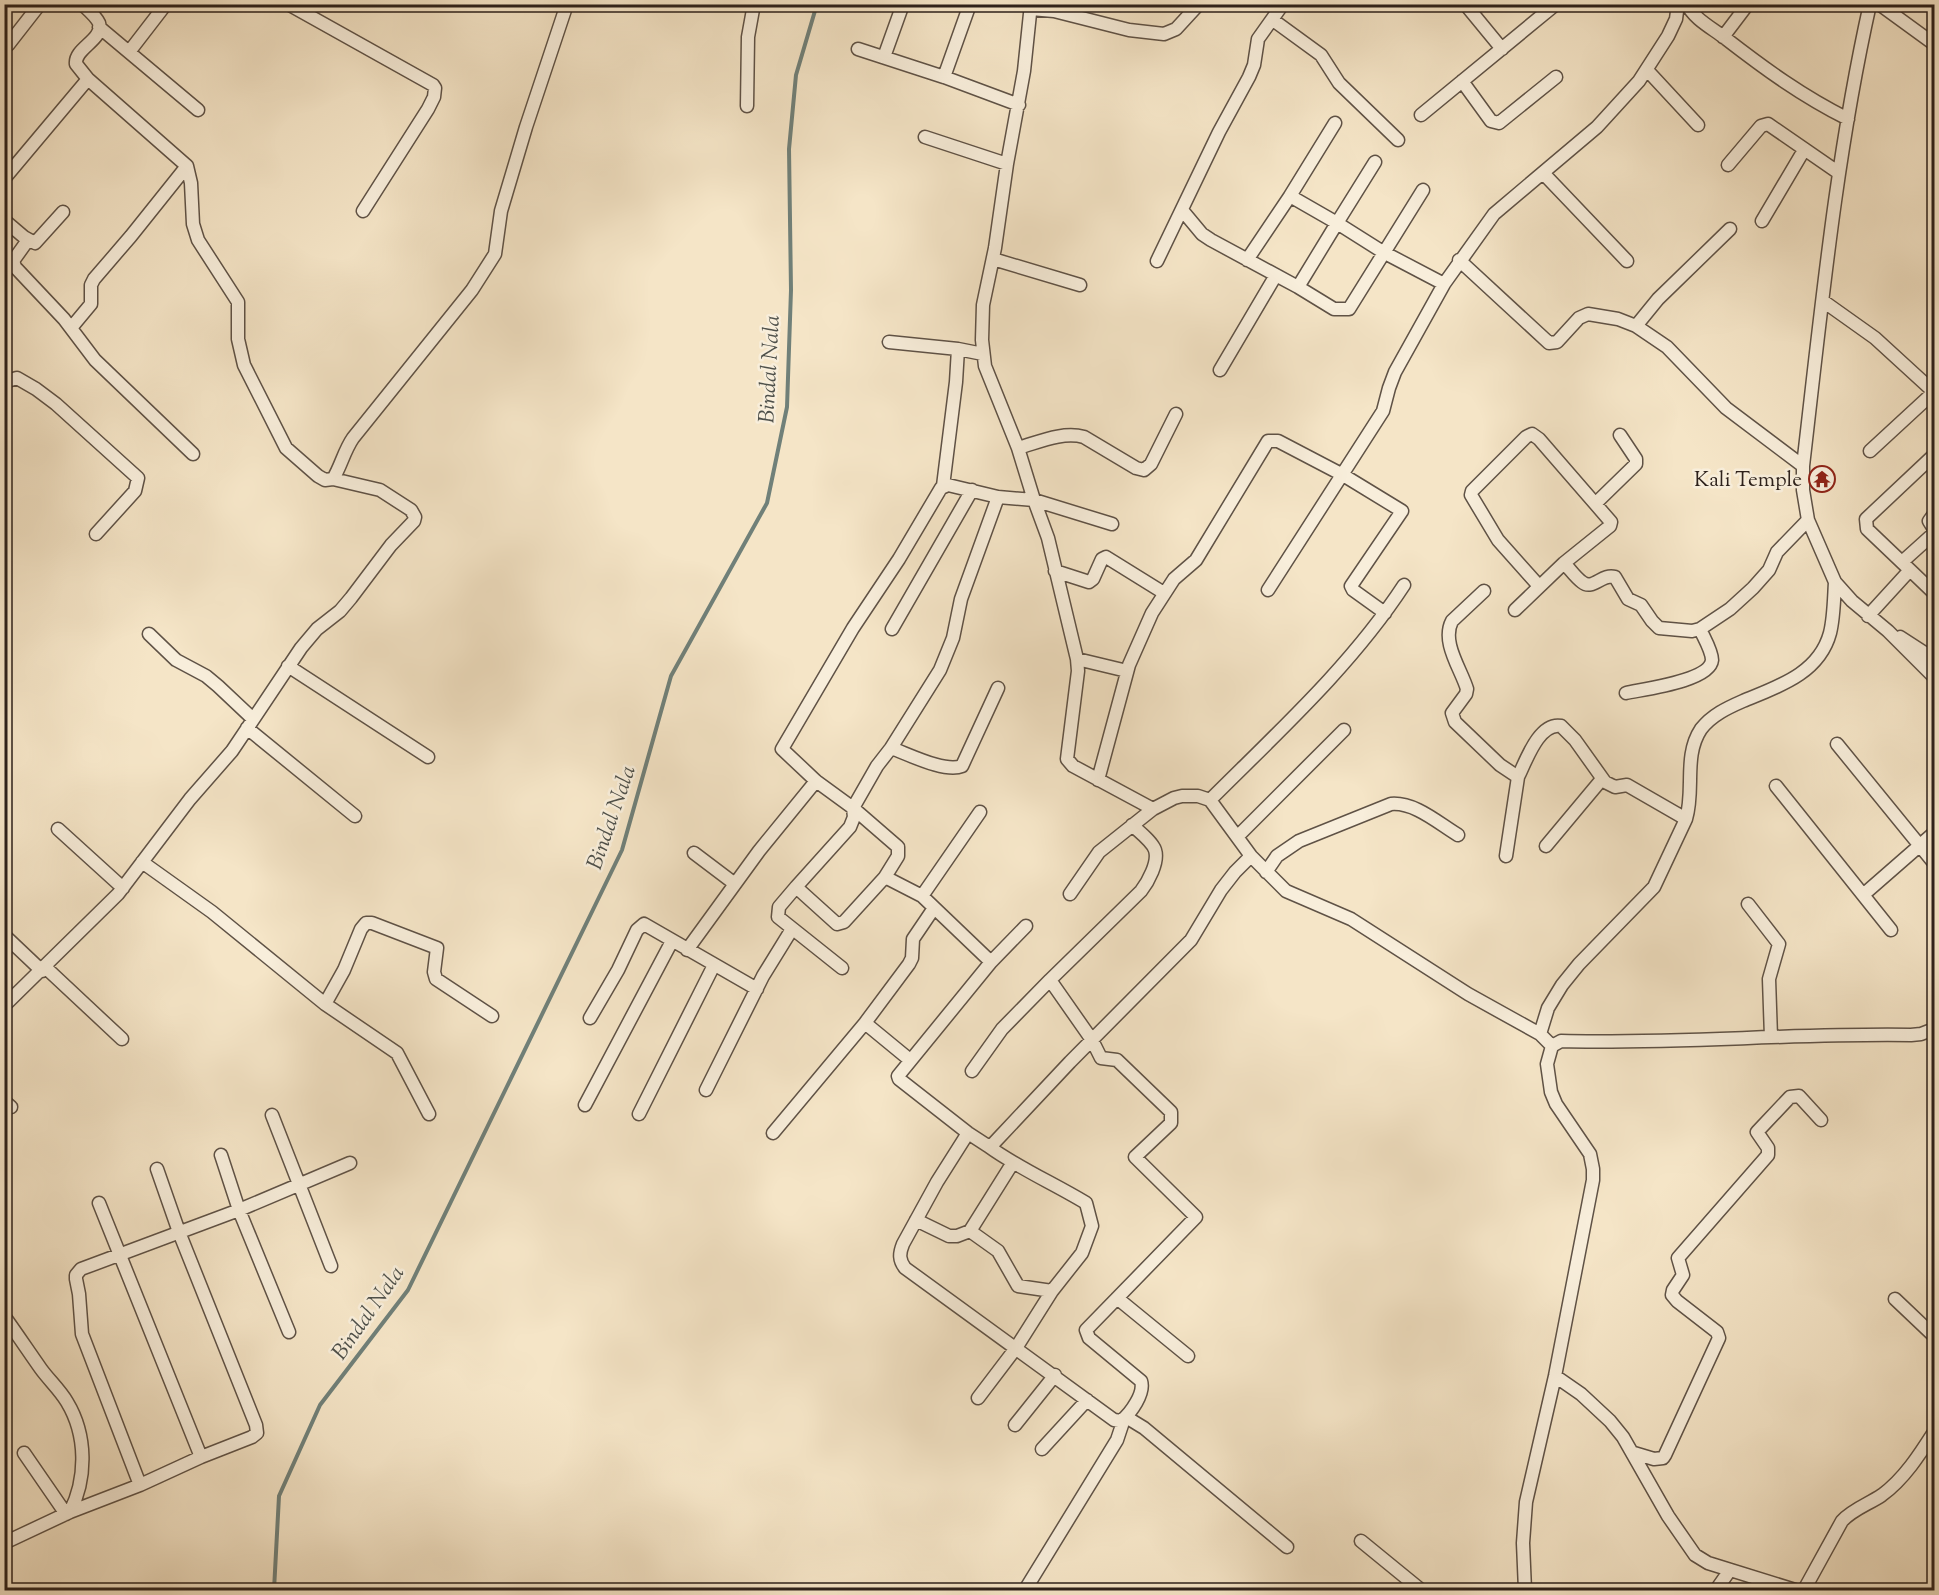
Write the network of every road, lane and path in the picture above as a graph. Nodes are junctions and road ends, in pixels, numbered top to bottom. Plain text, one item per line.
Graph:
1 (40, 4) edge
2 (166, 4) edge
3 (288, 4) edge
4 (567, 4) edge
5 (754, 4) edge
6 (903, 4) edge
7 (970, 4) edge
8 (1199, 4) edge
9 (1283, 4) edge
10 (1465, 4) edge
11 (1556, 4) edge
12 (1678, 4) edge
13 (1687, 4) edge
14 (1748, 4) edge
15 (1870, 4) edge
16 (1879, 4) edge
17 (89, 7) edge
18 (1031, 7) edge
19 (1273, 20) junction
20 (99, 27) junction
21 (1723, 37) junction
22 (1935, 44) edge
23 (8, 45) dead end
24 (1502, 48) junction
25 (858, 50) dead end
26 (129, 52) junction
27 (884, 57) junction
28 (1647, 70) junction
29 (944, 77) junction
30 (1556, 77) dead end
31 (88, 79) junction
32 (1462, 81) junction
33 (1018, 105) junction
34 (747, 106) dead end
35 (198, 110) dead end
36 (1421, 115) dead end
37 (1848, 119) junction
38 (1335, 123) dead end
39 (1698, 125) dead end
40 (925, 137) dead end
41 (1398, 140) dead end
42 (1804, 150) junction
43 (1375, 162) dead end
44 (1007, 164) junction
45 (1728, 165) dead end
46 (188, 166) junction
47 (1839, 173) junction
48 (1544, 174) junction
49 (4, 179) edge
50 (1423, 190) dead end
51 (1290, 196) junction
52 (1182, 210) junction
53 (363, 211) dead end
54 (63, 212) dead end
55 (4, 220) edge
56 (1762, 221) dead end
57 (1337, 224) junction
58 (1730, 229) dead end
59 (28, 240) junction
60 (1383, 252) junction
61 (993, 259) junction
62 (1247, 260) junction
63 (1460, 260) junction
64 (13, 261) junction
65 (1157, 261) dead end
66 (1627, 261) dead end
67 (4, 273) edge
68 (1276, 275) junction
69 (1444, 284) junction
70 (1080, 285) dead end
71 (1298, 286) junction
72 (1822, 301) junction
73 (1636, 326) junction
74 (70, 328) junction
75 (889, 342) dead end
76 (958, 349) junction
77 (983, 354) junction
78 (1220, 370) dead end
79 (4, 382) edge
80 (1934, 392) edge
81 (1176, 414) dead end
82 (1620, 435) dead end
83 (1018, 448) junction
84 (1870, 451) dead end
85 (193, 454) dead end
86 (1935, 455) edge
87 (1803, 466) junction
88 (1343, 475) junction
89 (333, 479) junction
90 (943, 486) junction
91 (972, 489) junction
92 (998, 497) junction
93 (1034, 500) junction
94 (1596, 503) junction
95 (1935, 514) edge
96 (1808, 520) junction
97 (1112, 524) dead end
98 (96, 534) dead end
99 (1564, 562) junction
100 (1906, 566) junction
101 (1055, 571) junction
102 (1835, 582) junction
103 (1404, 585) dead end
104 (1539, 586) junction
105 (1268, 590) dead end
106 (1484, 591) dead end
107 (1164, 593) junction
108 (1935, 593) edge
109 (1515, 610) dead end
110 (1385, 613) junction
111 (1868, 616) junction
112 (892, 629) dead end
113 (1701, 629) junction
114 (1888, 631) junction
115 (149, 634) dead end
116 (1077, 659) junction
117 (1935, 659) edge
118 (288, 666) junction
119 (1127, 671) junction
120 (1935, 677) edge
121 (998, 688) dead end
122 (1626, 693) dead end
123 (250, 723) junction
124 (1344, 730) dead end
125 (1838, 744) dead end
126 (891, 748) junction
127 (428, 757) dead end
128 (1518, 777) junction
129 (1602, 779) junction
130 (1098, 780) junction
131 (816, 781) junction
132 (1776, 786) dead end
133 (1210, 800) junction
134 (853, 808) junction
135 (1154, 808) junction
136 (980, 812) dead end
137 (355, 816) dead end
138 (1686, 819) junction
139 (1132, 825) junction
140 (58, 829) dead end
141 (1935, 833) edge
142 (1458, 835) dead end
143 (1237, 837) junction
144 (1546, 846) dead end
145 (1921, 846) junction
146 (694, 853) dead end
147 (1251, 856) junction
148 (1506, 856) dead end
149 (141, 862) junction
150 (1935, 863) edge
151 (1266, 872) junction
152 (885, 877) junction
153 (735, 884) junction
154 (796, 887) junction
155 (123, 888) junction
156 (1070, 894) dead end
157 (1863, 895) junction
158 (922, 896) junction
159 (1748, 904) dead end
160 (934, 908) junction
161 (1026, 926) dead end
162 (792, 929) junction
163 (1891, 930) dead end
164 (4, 935) edge
165 (672, 941) junction
166 (687, 950) junction
167 (991, 962) junction
168 (714, 965) junction
169 (842, 968) dead end
170 (43, 969) junction
171 (1050, 980) junction
172 (758, 989) junction
173 (325, 1004) junction
174 (4, 1006) edge
175 (492, 1016) dead end
176 (590, 1018) dead end
177 (865, 1023) junction
178 (1935, 1029) edge
179 (1540, 1034) junction
180 (1771, 1037) junction
181 (122, 1039) dead end
182 (1092, 1040) junction
183 (1552, 1046) junction
184 (909, 1060) junction
185 (972, 1071) dead end
186 (706, 1090) dead end
187 (585, 1105) dead end
188 (429, 1114) dead end
189 (639, 1114) dead end
190 (272, 1115) dead end
191 (1821, 1120) dead end
192 (773, 1133) dead end
193 (968, 1133) junction
194 (988, 1146) junction
195 (221, 1155) dead end
196 (350, 1163) dead end
197 (1012, 1164) junction
198 (157, 1169) dead end
199 (300, 1182) junction
200 (99, 1203) dead end
201 (239, 1210) junction
202 (916, 1220) junction
203 (970, 1231) junction
204 (179, 1232) junction
205 (119, 1254) junction
206 (331, 1266) dead end
207 (1052, 1291) junction
208 (1117, 1298) junction
209 (1894, 1299) dead end
210 (4, 1316) edge
211 (289, 1332) dead end
212 (1935, 1336) edge
213 (1016, 1348) junction
214 (1188, 1356) dead end
215 (1054, 1375) junction
216 (1555, 1376) junction
217 (978, 1398) dead end
218 (1087, 1400) junction
219 (1125, 1418) junction
220 (1015, 1425) dead end
221 (1935, 1432) edge
222 (1042, 1449) dead end
223 (24, 1454) dead end
224 (1634, 1454) junction
225 (201, 1457) junction
226 (140, 1485) junction
227 (68, 1513) junction
228 (1361, 1541) dead end
229 (4, 1543) edge
230 (1287, 1547) dead end
231 (1730, 1570) junction
232 (1025, 1590) edge
233 (1421, 1590) edge
234 (1525, 1590) edge
235 (1716, 1590) edge
236 (1795, 1590) edge
237 (1804, 1590) edge

1 - 23 street
2 - 26 street
3 - 53 street
4 - 89 street
5 - 34 street
6 - 27 street
7 - 29 street
8 - 18 street
9 - 19 street
10 - 24 street
11 - 24 street
12 - 28 street
13 - 21 street
14 - 21 street
15 - 37 street
16 - 22 street
17 - 20 street
18 - 33 street
19 - 41 street
19 - 52 street
20 - 26 street
20 - 31 street
21 - 37 street
24 - 32 street
25 - 27 street
26 - 35 street
27 - 29 street
28 - 39 street
28 - 48 street
29 - 33 street
30 - 32 street
31 - 46 street
31 - 49 street
32 - 36 street
33 - 44 street
37 - 47 street
38 - 51 street
40 - 44 street
42 - 45 street
42 - 47 street
42 - 56 street
43 - 57 street
44 - 61 street
46 - 74 street
46 - 89 street
47 - 72 street
48 - 63 street
48 - 66 street
50 - 60 street
51 - 57 street
51 - 62 street
52 - 62 street
52 - 65 street
54 - 59 street
55 - 59 street
57 - 60 street
57 - 71 street
58 - 73 street
59 - 64 street
60 - 69 street
60 - 71 street
61 - 70 street
61 - 77 street
62 - 68 street
63 - 69 street
63 - 73 street
64 - 67 street
64 - 74 street
68 - 71 street
68 - 78 street
69 - 88 street
72 - 80 street
72 - 87 street
73 - 87 street
74 - 85 street
75 - 76 street
76 - 77 street
76 - 90 street
77 - 83 street
79 - 98 street
80 - 84 street
81 - 83 street
82 - 94 street
83 - 93 street
86 - 100 street
87 - 96 street
88 - 105 street
88 - 107 street
88 - 110 street
89 - 118 street
90 - 91 street
90 - 131 street
91 - 92 street
91 - 112 street
92 - 93 street
92 - 126 street
93 - 97 street
93 - 101 street
94 - 99 street
94 - 104 street
95 - 100 street
96 - 102 street
96 - 113 street
99 - 104 street
99 - 113 street
100 - 108 street
100 - 111 street
101 - 107 street
101 - 116 street
102 - 111 street
102 - 138 street
103 - 110 street
104 - 109 street
106 - 128 street
107 - 119 street
110 - 133 street
111 - 114 street
113 - 122 street
114 - 117 street
114 - 120 street
115 - 123 street
116 - 119 street
116 - 130 street
118 - 123 street
118 - 127 street
119 - 130 street
121 - 126 street
123 - 137 street
123 - 149 street
124 - 143 street
125 - 145 street
126 - 134 street
128 - 129 street
128 - 148 street
129 - 138 street
129 - 144 street
130 - 135 street
131 - 134 street
131 - 153 street
132 - 157 street
133 - 135 street
133 - 143 street
134 - 152 street
134 - 154 street
135 - 139 street
136 - 158 street
138 - 179 street
139 - 156 street
139 - 171 street
140 - 155 street
141 - 145 street
142 - 151 street
143 - 147 street
145 - 150 street
145 - 157 street
146 - 153 street
147 - 151 street
147 - 182 street
149 - 155 street
149 - 173 street
151 - 179 street
152 - 154 street
152 - 158 street
153 - 166 street
154 - 162 street
155 - 170 street
157 - 163 street
158 - 160 street
159 - 180 street
160 - 167 street
160 - 177 street
161 - 167 street
162 - 169 street
162 - 172 street
164 - 170 street
165 - 166 street
165 - 176 street
165 - 187 street
166 - 168 street
167 - 184 street
168 - 172 street
168 - 189 street
170 - 174 street
170 - 181 street
171 - 182 street
171 - 185 street
172 - 186 street
173 - 175 street
173 - 188 street
177 - 184 street
177 - 192 street
178 - 180 street
179 - 183 street
180 - 183 street
182 - 194 street
182 - 208 street
183 - 216 street
184 - 193 street
190 - 199 street
191 - 224 street
193 - 194 street
193 - 202 street
194 - 197 street
195 - 201 street
196 - 199 street
197 - 203 street
197 - 207 street
198 - 204 street
199 - 201 street
199 - 206 street
200 - 205 street
201 - 204 street
201 - 211 street
202 - 203 street
202 - 213 street
203 - 207 street
204 - 205 street
204 - 225 street
205 - 225 street
205 - 226 street
207 - 213 street
208 - 214 street
208 - 219 street
209 - 212 street
210 - 227 street
213 - 215 street
213 - 217 street
215 - 218 street
215 - 220 street
216 - 224 street
216 - 234 street
218 - 219 street
218 - 222 street
219 - 230 street
219 - 232 street
221 - 237 street
223 - 227 street
224 - 231 street
225 - 226 street
226 - 227 street
227 - 229 street
228 - 233 street
231 - 235 street
231 - 236 street

